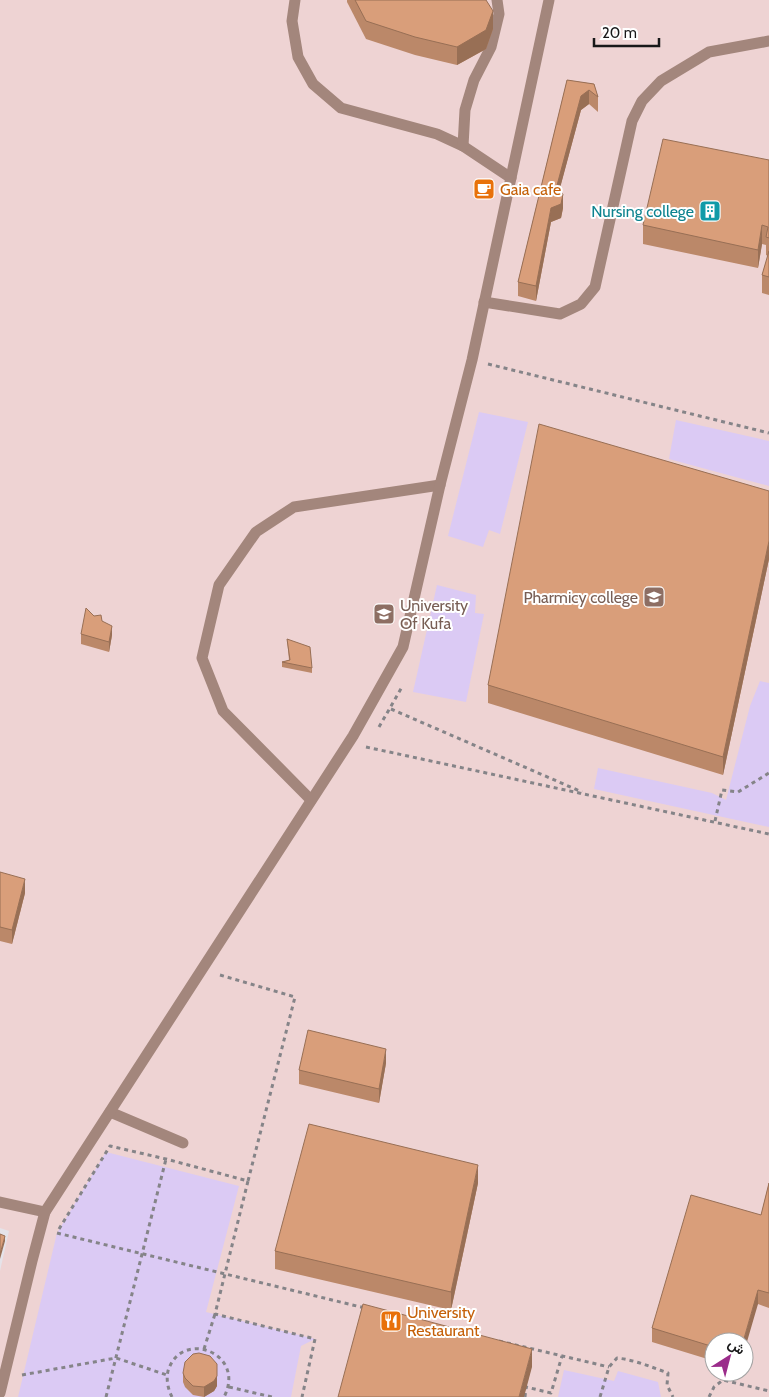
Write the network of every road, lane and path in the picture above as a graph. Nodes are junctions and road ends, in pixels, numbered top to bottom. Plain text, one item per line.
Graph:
1 (295, 0) edge
2 (497, 0) edge
3 (549, 0) edge
4 (769, 41) edge
5 (463, 146) junction
6 (511, 178) junction
7 (484, 302) junction
8 (472, 360) junction
9 (769, 433) edge
10 (440, 485) junction
11 (390, 709) dead end
12 (366, 747) dead end
13 (769, 773) edge
14 (589, 796) junction
15 (311, 800) junction
16 (715, 821) junction
17 (769, 834) edge
18 (220, 975) dead end
19 (110, 1112) junction
20 (183, 1143) dead end
21 (166, 1159) junction
22 (248, 1181) junction
23 (0, 1202) edge
24 (45, 1212) junction
25 (142, 1254) junction
26 (226, 1274) junction
27 (370, 1309) edge
28 (215, 1314) junction
29 (495, 1339) edge
30 (204, 1349) junction
31 (562, 1356) junction
32 (116, 1358) junction
33 (609, 1367) junction
34 (22, 1375) dead end
35 (167, 1375) junction
36 (229, 1387) junction
37 (769, 1391) edge
38 (0, 1393) edge
39 (106, 1397) edge
40 (172, 1397) edge
41 (224, 1397) edge
42 (272, 1397) edge
43 (302, 1397) edge
44 (525, 1397) edge
45 (600, 1397) edge
46 (673, 1397) edge
47 (709, 1397) edge

1 - 5 lane
2 - 5 lane
3 - 6 lane
4 - 7 lane
5 - 6 lane
6 - 7 lane
7 - 8 lane
8 - 9 path
8 - 10 lane
10 - 15 lane
10 - 15 lane
11 - 14 path
12 - 14 path
13 - 16 path
14 - 16 path
15 - 19 lane
16 - 17 path
18 - 22 path
19 - 20 lane
19 - 24 lane
21 - 22 path
21 - 25 path
21 - 25 path
22 - 26 path
23 - 24 lane
24 - 38 lane
25 - 26 path
25 - 32 path
26 - 27 path
26 - 28 path
28 - 30 path
28 - 43 path
29 - 31 path
30 - 35 path
30 - 36 path
31 - 33 path
31 - 44 path
32 - 34 path
32 - 35 path
32 - 39 path
33 - 45 path
33 - 46 path
35 - 40 path
36 - 41 path
36 - 42 path
37 - 47 path

